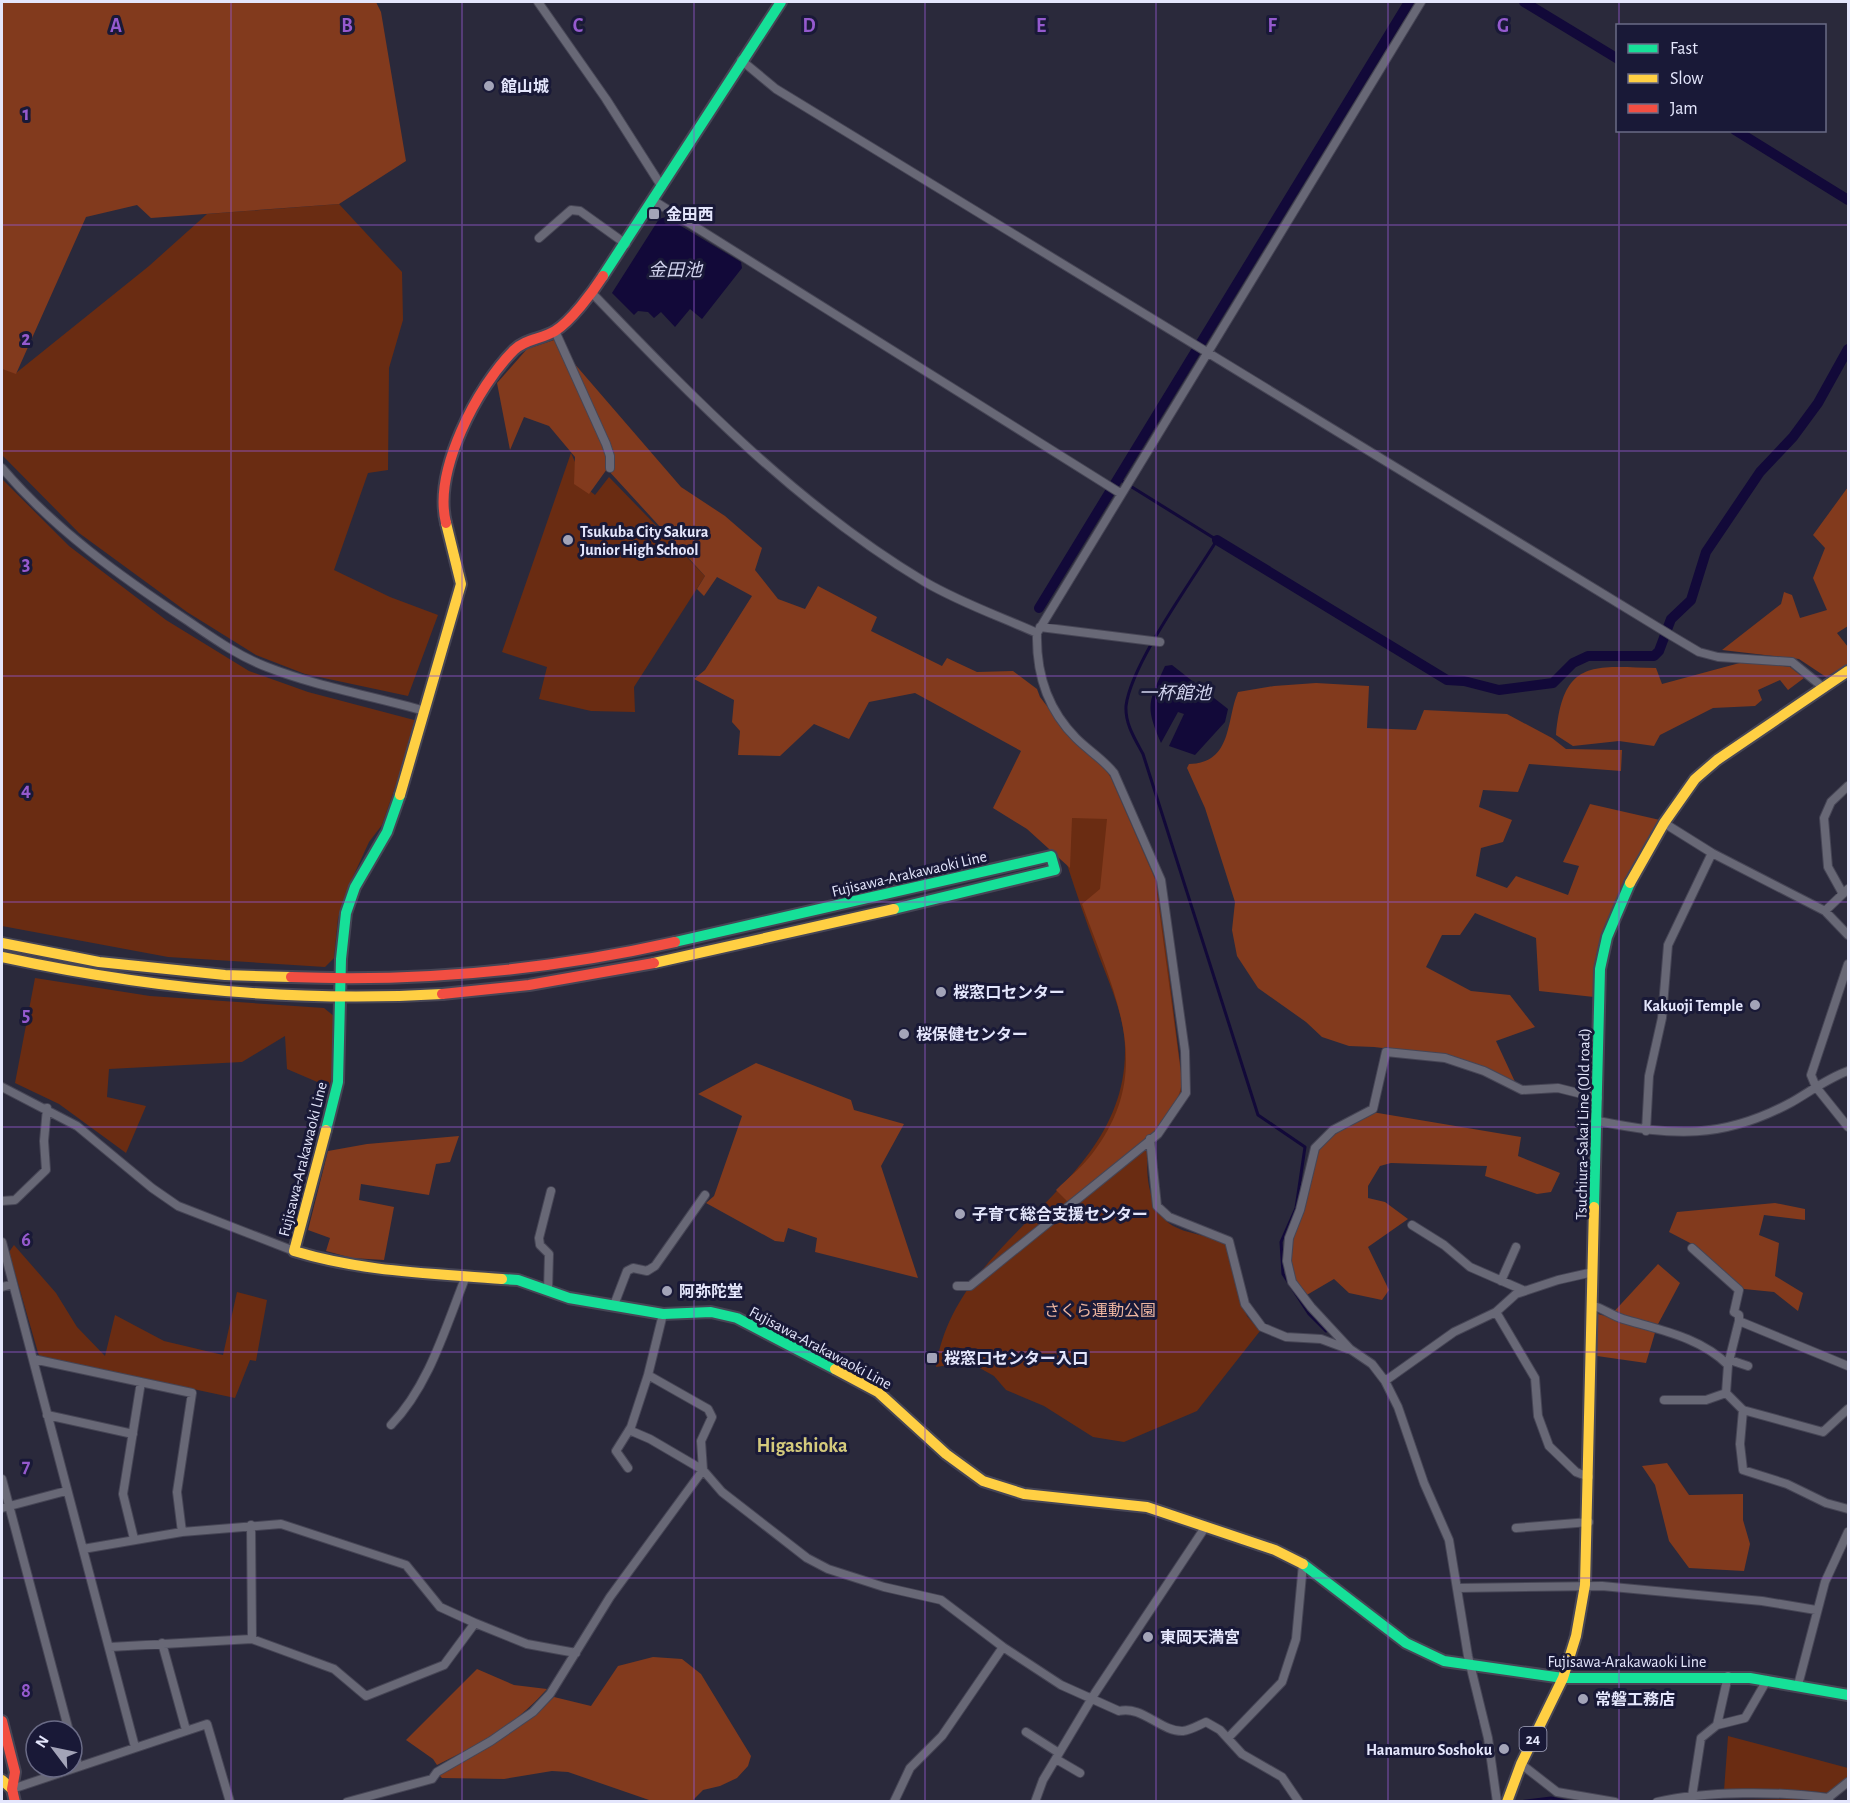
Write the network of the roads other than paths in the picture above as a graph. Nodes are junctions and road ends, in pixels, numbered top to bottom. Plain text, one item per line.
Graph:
1 (538, 2) edge
2 (781, 2) edge
3 (1421, 2) edge
4 (741, 60) junction
5 (662, 187) junction
6 (654, 201) junction
7 (539, 238) dead end
8 (626, 244) junction
9 (592, 293) junction
10 (555, 331) junction
11 (1207, 352) junction
12 (2, 468) edge
13 (610, 468) dead end
14 (1122, 491) junction
15 (1039, 630) junction
16 (1160, 642) dead end
17 (1848, 671) edge
18 (1824, 688) junction
19 (425, 711) junction
20 (1848, 786) edge
21 (1664, 823) junction
22 (1712, 853) junction
23 (1846, 892) edge
24 (1825, 911) junction
25 (1848, 935) edge
26 (2, 943) edge
27 (2, 957) edge
28 (1848, 964) edge
29 (340, 979) junction
30 (340, 996) junction
31 (1848, 1071) edge
32 (2, 1087) edge
33 (1816, 1087) junction
34 (1598, 1098) junction
35 (47, 1108) junction
36 (1598, 1121) junction
37 (1848, 1127) edge
38 (1646, 1131) junction
39 (1150, 1139) junction
40 (551, 1191) dead end
41 (705, 1195) dead end
42 (2, 1201) edge
43 (1412, 1225) dead end
44 (2, 1242) edge
45 (1516, 1247) dead end
46 (1692, 1248) dead end
47 (294, 1251) junction
48 (1593, 1272) junction
49 (465, 1276) junction
50 (1501, 1281) junction
51 (13, 1284) junction
52 (957, 1286) dead end
53 (2, 1287) edge
54 (548, 1290) junction
55 (1525, 1291) junction
56 (614, 1305) junction
57 (1594, 1306) junction
58 (1496, 1312) junction
59 (663, 1314) junction
60 (1739, 1321) junction
61 (1350, 1349) junction
62 (33, 1359) junction
63 (1729, 1363) junction
64 (1748, 1366) dead end
65 (1848, 1366) edge
66 (648, 1375) junction
67 (1385, 1381) junction
68 (141, 1382) junction
69 (1726, 1392) junction
70 (1664, 1400) dead end
71 (1848, 1408) edge
72 (1743, 1410) junction
73 (47, 1415) junction
74 (391, 1425) dead end
75 (629, 1430) junction
76 (133, 1434) junction
77 (628, 1468) dead end
78 (703, 1470) junction
79 (1589, 1478) junction
80 (2, 1479) edge
81 (66, 1491) junction
82 (5, 1507) edge
83 (1848, 1509) edge
84 (1589, 1522) junction
85 (250, 1525) junction
86 (1206, 1526) junction
87 (1516, 1528) dead end
88 (182, 1532) junction
89 (1848, 1532) edge
90 (134, 1539) junction
91 (82, 1549) junction
92 (1303, 1564) junction
93 (1585, 1585) junction
94 (1457, 1588) junction
95 (1816, 1610) junction
96 (475, 1623) junction
97 (252, 1639) junction
98 (162, 1643) junction
99 (110, 1647) junction
100 (1003, 1647) junction
101 (576, 1653) junction
102 (1472, 1666) junction
103 (1728, 1676) junction
104 (1563, 1678) junction
105 (1767, 1680) junction
106 (1798, 1684) junction
107 (1848, 1695) edge
108 (1092, 1699) junction
109 (66, 1719) edge
110 (2, 1721) edge
111 (1717, 1725) junction
112 (186, 1730) junction
113 (1026, 1732) dead end
114 (1228, 1738) junction
115 (135, 1747) junction
116 (1058, 1756) junction
117 (84, 1764) edge
118 (1521, 1764) junction
119 (1080, 1773) dead end
120 (2, 1779) edge
121 (41, 1779) edge
122 (1848, 1782) edge
123 (12, 1789) junction
124 (1692, 1796) junction
125 (1829, 1800) edge
126 (896, 1801) edge
127 (15, 1802) edge
128 (230, 1802) edge
129 (346, 1802) edge
130 (1035, 1802) edge
131 (1299, 1802) edge
132 (1497, 1802) edge
133 (1507, 1802) edge
134 (1615, 1802) edge
135 (1657, 1802) edge

1 - 5 street
2 - 4 main road
3 - 11 street
4 - 5 main road
4 - 11 street
5 - 6 main road
6 - 8 main road
6 - 14 street
7 - 8 street
8 - 9 main road
9 - 10 main road
9 - 15 street
10 - 13 street
10 - 19 main road
11 - 14 street
11 - 18 street
12 - 19 street
14 - 15 street
15 - 16 street
15 - 39 street
17 - 18 main road, Tsuchiura-Sakai Line (Old road)
18 - 21 main road, Tsuchiura-Sakai Line (Old road)
19 - 29 main road
20 - 23 street
21 - 22 street
21 - 34 main road, Tsuchiura-Sakai Line (Old road)
22 - 24 street
22 - 38 street
23 - 24 street
24 - 25 street
26 - 29 main road, Fujisawa-Arakawaoki Line
27 - 30 main road, Fujisawa-Arakawaoki Line
28 - 33 street
29 - 30 main road
29 - 30 main road, Fujisawa-Arakawaoki Line
30 - 47 main road, Fujisawa-Arakawaoki Line
31 - 33 street
32 - 35 street
33 - 37 street
33 - 38 street
34 - 36 main road, Tsuchiura-Sakai Line (Old road)
34 - 61 street
35 - 42 street
35 - 47 street
36 - 38 street
36 - 48 main road, Tsuchiura-Sakai Line (Old road)
39 - 52 street
39 - 61 street
40 - 54 street
41 - 56 street
43 - 50 street
44 - 51 street
45 - 50 street
46 - 60 street
47 - 49 main road, Fujisawa-Arakawaoki Line
48 - 55 street
48 - 57 main road, Tsuchiura-Sakai Line (Old road)
49 - 54 main road, Fujisawa-Arakawaoki Line
49 - 74 street
50 - 55 street
51 - 53 street
51 - 62 street
54 - 56 main road, Fujisawa-Arakawaoki Line
55 - 58 street
56 - 59 main road, Fujisawa-Arakawaoki Line
57 - 63 street
57 - 79 main road, Tsuchiura-Sakai Line (Old road)
58 - 67 street
58 - 79 street
59 - 66 street
59 - 86 main road, Fujisawa-Arakawaoki Line
60 - 63 street
60 - 65 street
61 - 67 street
62 - 68 street
62 - 73 street
63 - 64 street
63 - 69 street
66 - 75 street
66 - 78 street
67 - 94 street
68 - 76 street
68 - 88 street
69 - 70 street
69 - 72 street
71 - 72 street
72 - 83 street
73 - 76 street
73 - 81 street
75 - 77 street
75 - 78 street
76 - 90 street
78 - 100 street
78 - 101 street
79 - 84 main road, Tsuchiura-Sakai Line (Old road)
80 - 82 street
81 - 82 street
81 - 91 street
82 - 109 street
84 - 87 street
84 - 93 main road, Tsuchiura-Sakai Line (Old road)
85 - 88 street
85 - 96 street
85 - 97 street
86 - 92 main road, Fujisawa-Arakawaoki Line
86 - 108 street
88 - 90 street
89 - 95 street
90 - 91 street
91 - 99 street
92 - 102 main road, Fujisawa-Arakawaoki Line
92 - 114 street
93 - 94 street
93 - 95 street
93 - 104 main road, Tsuchiura-Sakai Line (Old road)
94 - 102 street
95 - 106 street
96 - 97 street
96 - 101 street
97 - 98 street
98 - 99 street
98 - 112 street
99 - 115 street
100 - 108 street
100 - 126 street
101 - 129 street
102 - 104 main road, Fujisawa-Arakawaoki Line
102 - 132 street
103 - 104 main road, Fujisawa-Arakawaoki Line
103 - 105 main road, Fujisawa-Arakawaoki Line
103 - 111 street
104 - 118 main road, 24
105 - 106 main road, Fujisawa-Arakawaoki Line
105 - 111 street
106 - 107 main road, Fujisawa-Arakawaoki Line
108 - 114 street
108 - 116 street
110 - 123 main road
111 - 124 street
112 - 115 street
112 - 128 street
113 - 116 street
114 - 131 street
115 - 117 street
116 - 119 street
116 - 130 street
118 - 133 main road, 24
118 - 134 street
120 - 123 main road
121 - 123 street
122 - 125 street
123 - 127 main road
124 - 125 street
124 - 135 street

